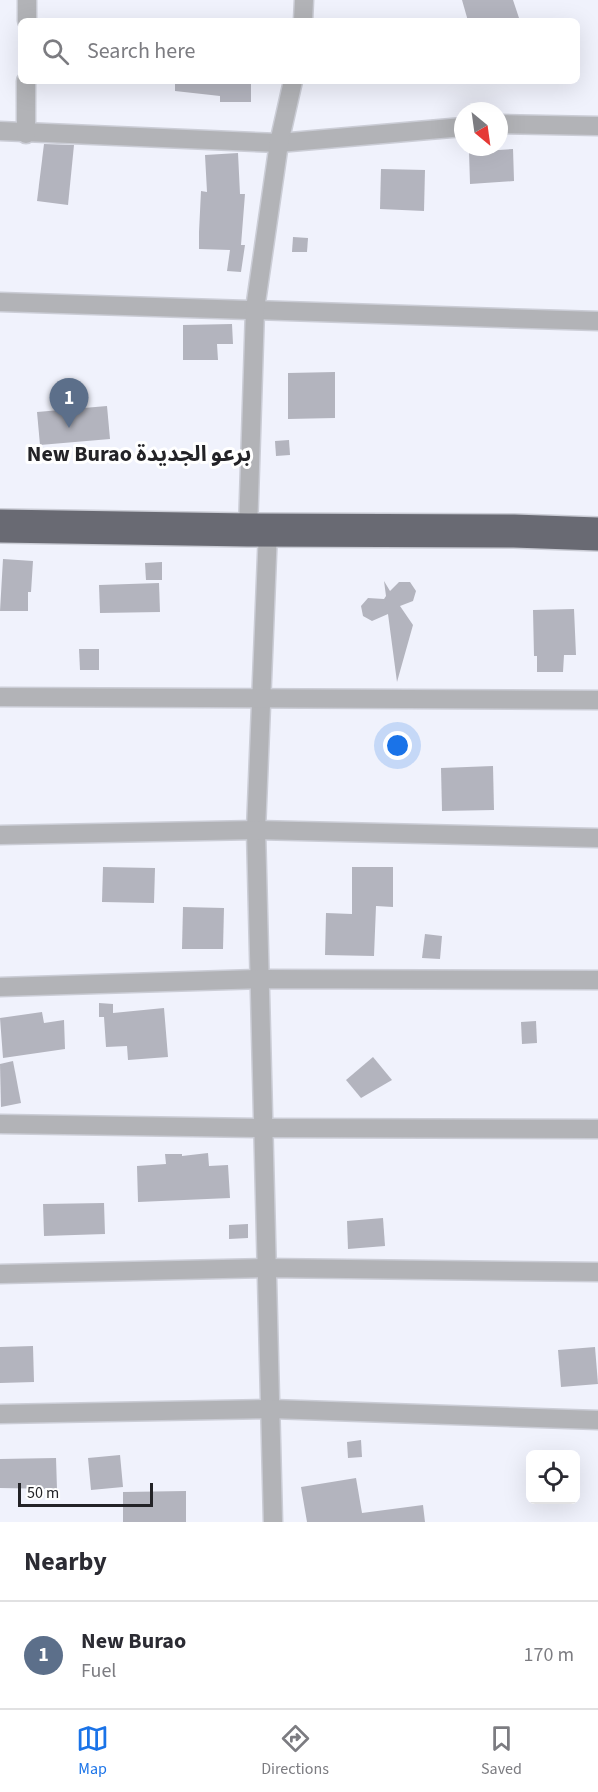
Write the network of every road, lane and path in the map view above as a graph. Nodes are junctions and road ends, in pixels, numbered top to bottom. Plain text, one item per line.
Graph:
1 (27, 0) edge
2 (304, 0) edge
3 (27, 18) edge
4 (303, 18) edge
5 (26, 84) edge
6 (292, 84) edge
7 (508, 123) edge
8 (598, 126) edge
9 (454, 128) edge
10 (0, 131) edge
11 (26, 134) junction
12 (279, 143) junction
13 (0, 302) edge
14 (255, 309) junction
15 (598, 321) edge
16 (0, 526) edge
17 (258, 530) junction
18 (598, 534) edge
19 (0, 697) edge
20 (261, 698) junction
21 (598, 700) edge
22 (256, 830) junction
23 (0, 835) edge
24 (598, 838) edge
25 (260, 979) junction
26 (598, 980) edge
27 (0, 987) edge
28 (0, 1124) edge
29 (264, 1128) junction
30 (598, 1129) edge
31 (267, 1268) junction
32 (598, 1272) edge
33 (0, 1274) edge
34 (271, 1409) junction
35 (0, 1414) edge
36 (598, 1420) edge
37 (273, 1522) edge

1 - 3 street
2 - 4 street
5 - 11 street
6 - 12 street
7 - 8 street
9 - 12 street
10 - 11 street
11 - 12 street
12 - 14 street
13 - 14 street
14 - 15 street
14 - 17 street
16 - 17 highway
17 - 18 highway
17 - 20 street
19 - 20 street
20 - 21 street
20 - 22 street
22 - 23 street
22 - 24 street
22 - 25 street
25 - 26 street
25 - 27 street
25 - 29 street
28 - 29 street
29 - 30 street
29 - 31 street
31 - 32 street
31 - 33 street
31 - 34 street
34 - 35 street
34 - 36 street
34 - 37 street

